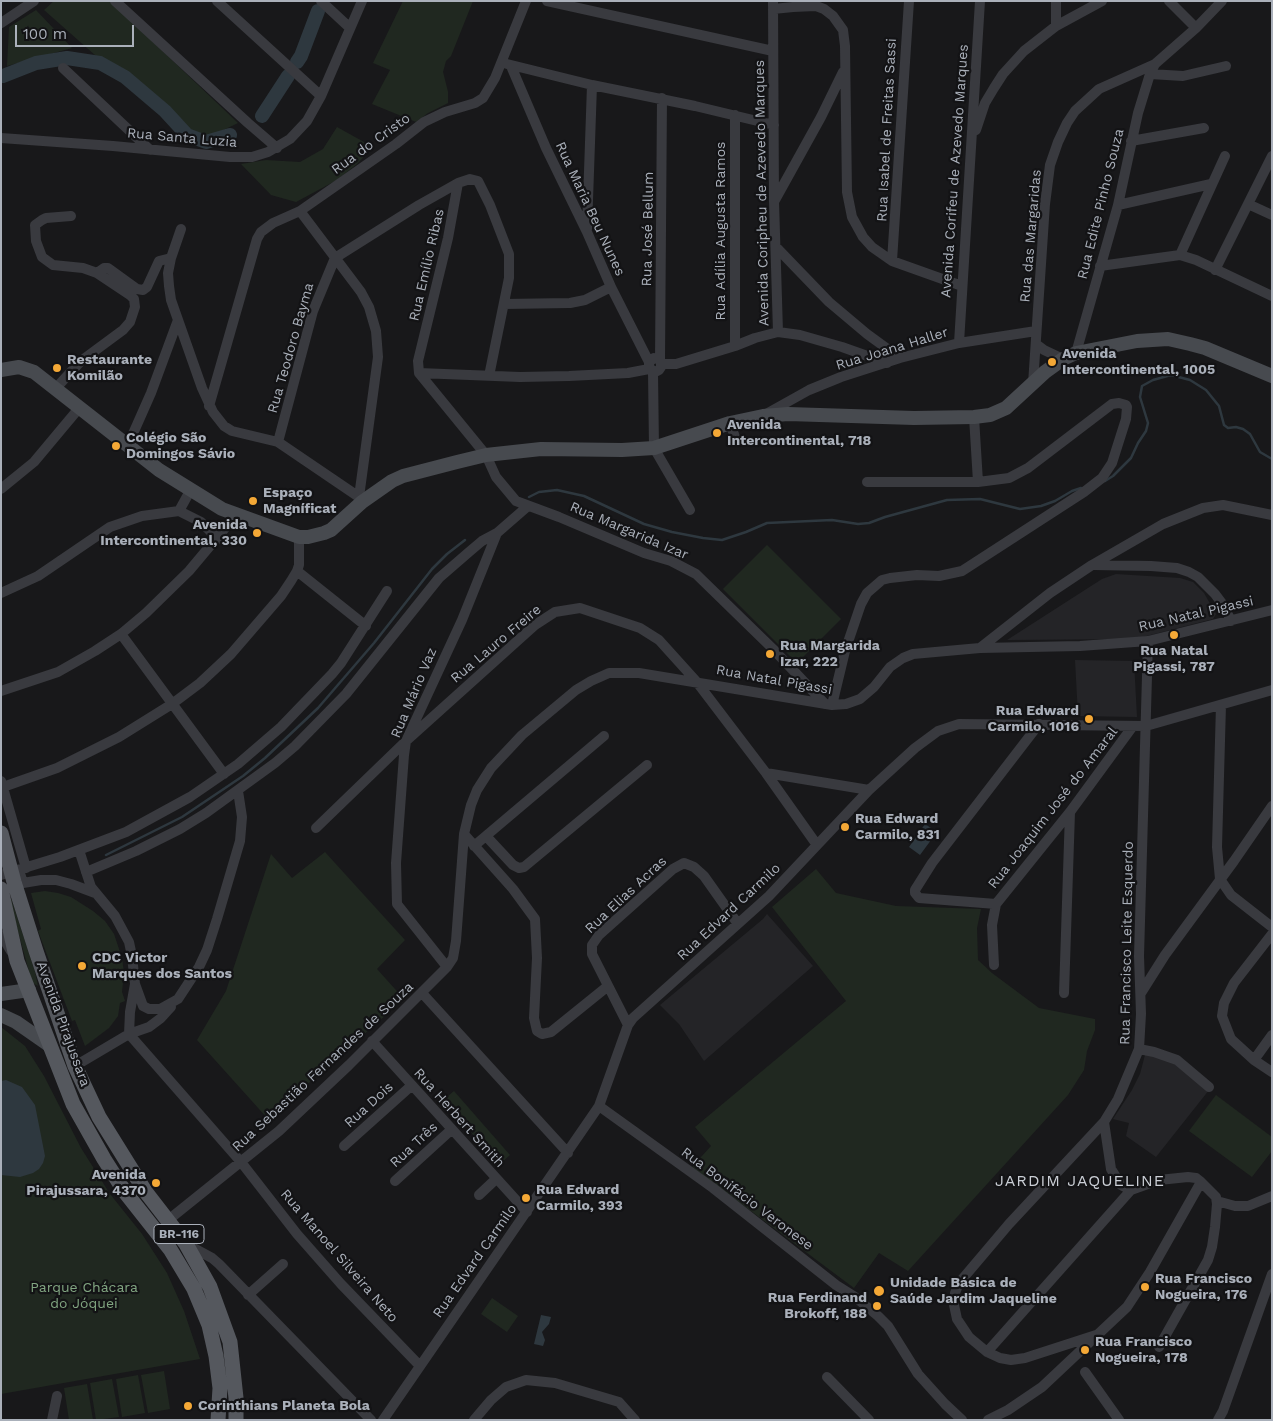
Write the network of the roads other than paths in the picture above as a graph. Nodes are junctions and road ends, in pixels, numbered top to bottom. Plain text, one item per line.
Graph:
1 (34, 1) edge
2 (115, 1) edge
3 (217, 1) edge
4 (320, 1) edge
5 (362, 1) edge
6 (526, 1) edge
7 (546, 1) edge
8 (909, 1) edge
9 (980, 1) edge
10 (1056, 1) edge
11 (1102, 1) edge
12 (1169, 1) edge
13 (1222, 1) edge
14 (773, 5) edge
15 (1, 23) edge
16 (1056, 26) junction
17 (350, 28) junction
18 (1196, 28) junction
19 (773, 51) junction
20 (506, 64) junction
21 (1155, 64) junction
22 (1226, 66) dead end
23 (63, 68) dead end
24 (845, 69) junction
25 (1150, 74) junction
26 (592, 85) junction
27 (321, 96) junction
28 (662, 98) junction
29 (735, 115) junction
30 (774, 125) junction
31 (1204, 128) dead end
32 (1, 138) edge
33 (1131, 141) junction
34 (971, 143) junction
35 (277, 148) junction
36 (150, 150) junction
37 (1225, 156) dead end
38 (1272, 156) edge
39 (458, 183) junction
40 (1211, 184) junction
41 (774, 201) junction
42 (1248, 204) junction
43 (1118, 205) junction
44 (300, 211) junction
45 (1272, 215) edge
46 (71, 216) dead end
47 (181, 229) dead end
48 (587, 232) junction
49 (776, 246) junction
50 (1180, 255) junction
51 (171, 258) junction
52 (336, 258) junction
53 (892, 261) junction
54 (1100, 266) junction
55 (1215, 270) junction
56 (97, 273) junction
57 (962, 286) junction
58 (612, 287) junction
59 (1272, 296) edge
60 (504, 304) junction
61 (178, 320) junction
62 (1036, 331) junction
63 (778, 332) junction
64 (959, 343) junction
65 (1036, 344) junction
66 (736, 346) junction
67 (1070, 356) junction
68 (900, 358) junction
69 (661, 362) junction
70 (886, 363) junction
71 (650, 368) junction
72 (1, 370) edge
73 (419, 373) junction
74 (489, 376) junction
75 (1272, 376) edge
76 (1038, 379) junction
77 (56, 388) junction
78 (210, 406) junction
79 (80, 407) junction
80 (763, 416) junction
81 (974, 418) junction
82 (730, 423) junction
83 (736, 440) dead end
84 (278, 442) junction
85 (128, 445) junction
86 (654, 448) junction
87 (486, 455) junction
88 (867, 482) dead end
89 (978, 482) junction
90 (1, 489) edge
91 (190, 491) junction
92 (360, 500) junction
93 (528, 506) junction
94 (179, 510) junction
95 (690, 510) dead end
96 (236, 515) junction
97 (1272, 515) edge
98 (497, 533) junction
99 (299, 537) junction
100 (218, 539) junction
101 (1092, 565) junction
102 (297, 571) junction
103 (387, 592) dead end
104 (1, 593) edge
105 (1272, 610) edge
106 (1231, 621) junction
107 (366, 626) junction
108 (121, 634) junction
109 (1148, 641) junction
110 (980, 648) junction
111 (696, 681) junction
112 (1272, 690) edge
113 (1, 691) edge
114 (172, 704) junction
115 (829, 704) junction
116 (1222, 705) junction
117 (1039, 724) junction
118 (1133, 726) junction
119 (1146, 726) junction
120 (604, 736) dead end
121 (406, 741) junction
122 (647, 765) dead end
123 (766, 773) junction
124 (224, 774) junction
125 (2, 784) edge
126 (869, 790) junction
127 (238, 791) junction
128 (1272, 806) edge
129 (1070, 812) junction
130 (316, 828) dead end
131 (1, 833) edge
132 (464, 834) junction
133 (486, 836) junction
134 (817, 845) junction
135 (474, 846) junction
136 (79, 850) junction
137 (14, 871) edge
138 (86, 872) junction
139 (1220, 879) junction
140 (1, 889) edge
141 (95, 893) junction
142 (996, 904) junction
143 (738, 924) junction
144 (1272, 927) edge
145 (1272, 934) edge
146 (1, 935) edge
147 (16, 961) junction
148 (994, 966) dead end
149 (448, 967) junction
150 (135, 984) junction
151 (608, 986) junction
152 (29, 990) junction
153 (422, 993) junction
154 (1064, 993) dead end
155 (1141, 993) junction
156 (1, 994) edge
157 (178, 999) junction
158 (1, 1015) edge
159 (628, 1025) junction
160 (129, 1034) junction
161 (1272, 1035) edge
162 (372, 1041) junction
163 (49, 1045) junction
164 (1139, 1049) junction
165 (1254, 1060) junction
166 (75, 1066) junction
167 (1272, 1072) edge
168 (412, 1086) junction
169 (1209, 1086) dead end
170 (599, 1106) junction
171 (1104, 1122) junction
172 (451, 1130) junction
173 (344, 1146) dead end
174 (568, 1154) junction
175 (241, 1162) junction
176 (496, 1179) junction
177 (395, 1181) dead end
178 (1201, 1182) junction
179 (1131, 1190) junction
180 (480, 1195) dead end
181 (1272, 1196) edge
182 (1217, 1201) junction
183 (527, 1212) junction
184 (167, 1220) junction
185 (186, 1244) junction
186 (283, 1264) dead end
187 (1272, 1274) edge
188 (248, 1295) junction
189 (1096, 1335) junction
190 (1159, 1348) dead end
191 (1055, 1350) junction
192 (987, 1352) junction
193 (1066, 1364) junction
194 (420, 1366) junction
195 (1085, 1372) dead end
196 (827, 1377) dead end
197 (220, 1388) junction
198 (57, 1396) dead end
199 (52, 1420) edge
200 (218, 1420) edge
201 (223, 1420) edge
202 (236, 1420) edge
203 (371, 1420) edge
204 (384, 1420) edge
205 (474, 1420) edge
206 (635, 1420) edge
207 (869, 1420) edge
208 (962, 1420) edge
209 (988, 1420) edge
210 (1119, 1420) edge
211 (1218, 1420) edge

1 - 15 street
2 - 35 street
3 - 27 street
4 - 17 street
5 - 17 street, Rua Santa Luzia
6 - 20 street, Rua do Cristo
7 - 19 street
8 - 53 street, Rua Isabel de Freitas Sassi
9 - 34 street, Avenida Corifeu de Azevedo Marques
10 - 16 street
11 - 16 street
12 - 18 street
13 - 18 street, Rua das Margaridas
14 - 19 street, Avenida Coripheu de Azevedo Marques
14 - 24 street
16 - 34 street
17 - 27 street, Rua Santa Luzia
18 - 21 street, Rua das Margaridas
19 - 30 street, Avenida Coripheu de Azevedo Marques
20 - 26 street
20 - 44 street, Rua do Cristo
20 - 48 street, Rua Maria Beu Nunes
21 - 25 street, Rua Edite Pinho Souza
21 - 62 street, Rua das Margaridas
22 - 25 street
23 - 36 street
24 - 41 street
24 - 53 street
25 - 33 street, Rua Edite Pinho Souza
26 - 28 street
26 - 48 street
27 - 35 street, Rua Santa Luzia
28 - 29 street
28 - 69 street, Rua José Bellum
29 - 30 street
29 - 66 street, Rua Adília Augusta Ramos
30 - 41 street, Avenida Coripheu de Azevedo Marques
31 - 33 street
32 - 36 street, Rua Santa Luzia
33 - 43 street, Rua Edite Pinho Souza
34 - 57 street, Avenida Corifeu de Azevedo Marques
35 - 36 street, Rua Santa Luzia
37 - 40 street
38 - 42 street
39 - 52 street
39 - 60 street
39 - 73 street, Rua Emílio Ribas
40 - 43 street
40 - 50 street
41 - 49 street, Avenida Coripheu de Azevedo Marques
42 - 45 street
42 - 55 street
43 - 54 street, Rua Edite Pinho Souza
44 - 52 street
44 - 78 street, Rua do Cristo
46 - 56 street
47 - 51 street
48 - 58 street, Rua Maria Beu Nunes
49 - 63 street, Avenida Coripheu de Azevedo Marques
49 - 68 street
50 - 54 street
50 - 55 street
51 - 56 street
51 - 61 street
52 - 84 street, Rua Teodoro Bayma
52 - 92 street
53 - 57 street
54 - 67 street, Rua Edite Pinho Souza
55 - 59 street
56 - 77 street
57 - 64 street, Avenida Corifeu de Azevedo Marques
58 - 60 street
58 - 71 street, Rua Maria Beu Nunes
60 - 74 street
61 - 78 street
61 - 85 street
62 - 64 street, Rua Joana Haller
62 - 65 street, Rua das Margaridas
63 - 66 street
63 - 70 street, Avenida Coripheu de Azevedo Marques
64 - 68 street, Rua Joana Haller
65 - 67 street
65 - 76 street, Rua das Margaridas
66 - 69 street
67 - 75 street
67 - 76 street
68 - 70 street, Rua Joana Haller
69 - 71 street
70 - 80 street, Rua Joana Haller
71 - 74 street
71 - 86 street, Rua Maria Beu Nunes
72 - 77 street
73 - 74 street
73 - 87 street, Rua Margarida Izar
76 - 81 street
77 - 79 street
78 - 84 street
79 - 85 street
79 - 90 street
80 - 81 street
80 - 82 street
81 - 89 street
82 - 83 street
82 - 86 street
84 - 92 street
85 - 91 street
86 - 87 street
86 - 95 street
87 - 92 street
87 - 93 street, Rua Margarida Izar
88 - 89 street
89 - 115 street
91 - 94 street
91 - 96 street
92 - 99 street
93 - 98 street
93 - 115 street, Rua Margarida Izar
94 - 100 street
94 - 104 street
96 - 99 street
96 - 100 street
97 - 101 street
98 - 121 street, Rua Mário Vaz
98 - 127 street
99 - 102 street
100 - 108 street
101 - 106 street
101 - 110 street
102 - 107 street
102 - 114 street
103 - 107 street
105 - 106 street, Rua Natal Pigassi
106 - 109 street, Rua Natal Pigassi
107 - 124 street
108 - 113 street
108 - 114 street
109 - 110 street, Rua Natal Pigassi
109 - 119 street, Rua Francisco Leite Esquerdo
110 - 115 street, Rua Natal Pigassi
111 - 115 street, Rua Natal Pigassi
111 - 121 street, Rua Lauro Freire
111 - 123 street, Rua Lauro Freire
111 - 132 street, Rua Natal Pigassi
112 - 116 street, Rua Edvard Carmilo
114 - 124 street
114 - 125 street
116 - 119 street, Rua Edvard Carmilo
116 - 139 street
117 - 118 street, Rua Edvard Carmilo
117 - 126 street, Rua Edvard Carmilo
117 - 142 street
118 - 119 street, Rua Edvard Carmilo
118 - 129 street, Rua Joaquim José do Amaral
119 - 155 street, Rua Francisco Leite Esquerdo
120 - 133 street
121 - 130 street, Rua Lauro Freire
121 - 149 street, Rua Mário Vaz
122 - 133 street
123 - 126 street
123 - 134 street, Rua Lauro Freire
124 - 136 street
125 - 137 street, Avenida Pirajussara
126 - 134 street, Rua Edvard Carmilo
127 - 138 street
127 - 157 street
128 - 139 street
129 - 142 street, Rua Joaquim José do Amaral
129 - 154 street
131 - 137 main road, Avenida Pirajussara
132 - 135 street
132 - 149 street, Rua Natal Pigassi
133 - 135 street
134 - 143 street, Rua Edvard Carmilo
135 - 151 street
136 - 137 street
136 - 138 street
137 - 141 street
137 - 166 main road, Avenida Pirajussara
138 - 141 street
139 - 144 street
139 - 155 street
140 - 147 main road, Avenida Pirajussara
141 - 150 street
142 - 148 street, Rua Joaquim José do Amaral
143 - 151 street, Rua Elias Acras
143 - 159 street, Rua Edvard Carmilo
145 - 165 street
146 - 147 street
147 - 152 main road, Avenida Pirajussara
149 - 153 street, Rua Sebastião Fernandes de Souza
150 - 157 street
150 - 160 street
151 - 159 street, Rua Elias Acras
152 - 156 street
152 - 163 main road, Avenida Pirajussara
152 - 166 main road, BR-116
153 - 162 street, Rua Sebastião Fernandes de Souza
153 - 174 street
155 - 164 street, Rua Francisco Leite Esquerdo
157 - 160 street
158 - 163 street
159 - 170 street, Rua Edvard Carmilo
160 - 166 street
160 - 175 street, Rua Manoel Silveira Neto
161 - 165 street
162 - 168 street, Rua Herbert Smith
162 - 175 street, Rua Sebastião Fernandes de Souza
163 - 197 main road, Avenida Pirajussara / BR-116
164 - 169 street
164 - 171 street, Rua Francisco Leite Esquerdo
165 - 167 street
166 - 184 main road, Avenida Pirajussara / BR-116
168 - 172 street, Rua Herbert Smith
168 - 173 street, Rua Dois
170 - 174 street, Rua Edvard Carmilo
170 - 208 street, Rua Bonifácio Veronese
171 - 179 street
171 - 192 street, Rua Francisco Leite Esquerdo
172 - 176 street, Rua Herbert Smith
172 - 177 street, Rua Três
174 - 183 street, Rua Edvard Carmilo
175 - 184 street, Rua Sebastião Fernandes de Souza
175 - 194 street, Rua Manoel Silveira Neto
176 - 180 street
176 - 183 street, Rua Herbert Smith
178 - 179 street
178 - 182 street
178 - 189 street
179 - 192 street
181 - 182 street
182 - 190 street
183 - 194 street, Rua Edvard Carmilo
184 - 185 main road, Avenida Pirajussara / BR-116
185 - 188 street
185 - 202 main road, Avenida Pirajussara / BR-116
186 - 188 street
187 - 211 street
188 - 203 street
189 - 191 street
189 - 193 street
191 - 192 street
191 - 193 street
193 - 209 street
194 - 204 street, Rua Edvard Carmilo
195 - 210 street
196 - 207 street
197 - 200 main road, Avenida Pirajussara / BR-116
197 - 201 main road
198 - 199 street
205 - 206 street

